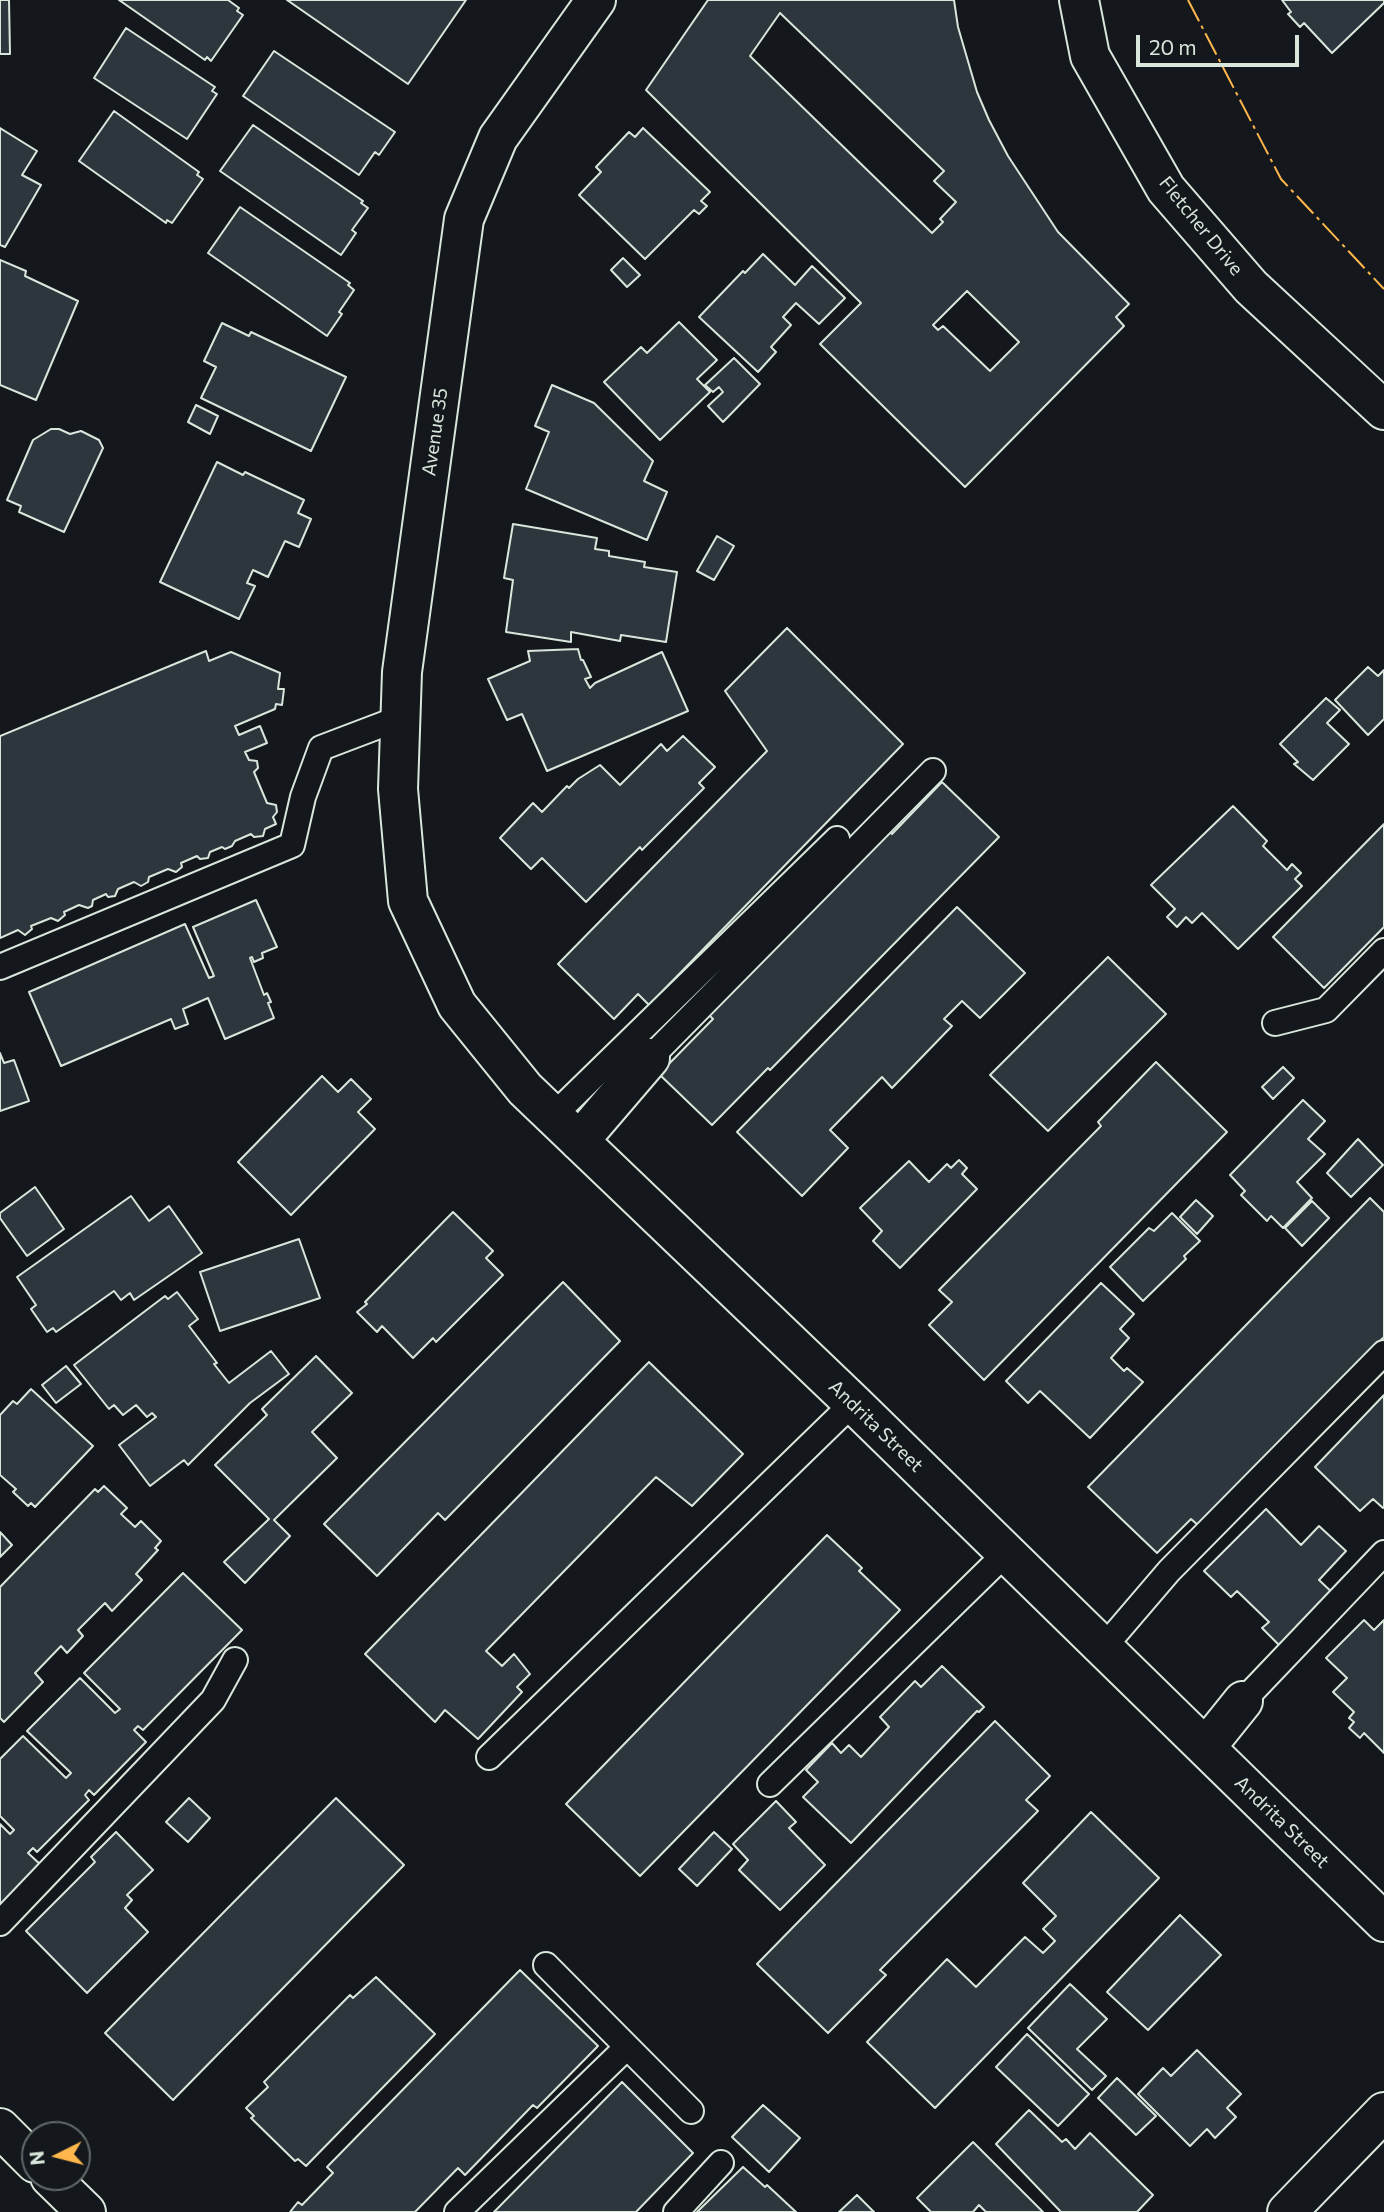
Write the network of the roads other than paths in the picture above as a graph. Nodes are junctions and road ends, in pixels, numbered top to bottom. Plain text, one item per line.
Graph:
1 (596, 0) edge
2 (1079, 0) edge
3 (1384, 410) edge
4 (400, 718) junction
5 (933, 771) dead end
6 (837, 839) dead end
7 (408, 901) joint
8 (1384, 951) edge
9 (0, 967) edge
10 (1275, 1023) dead end
11 (650, 1058) joint
12 (566, 1128) junction
13 (1384, 1353) edge
14 (853, 1403) junction
15 (1006, 1553) junction
16 (1384, 1553) edge
17 (1104, 1647) junction
18 (236, 1660) dead end
19 (1242, 1701) joint
20 (1206, 1747) junction
21 (489, 1757) dead end
22 (770, 1784) dead end
23 (1384, 1922) edge
24 (0, 1923) edge
25 (546, 1965) dead end
26 (627, 2047) junction
27 (691, 2111) dead end
28 (1384, 2112) edge
29 (0, 2128) edge
30 (21, 2148) edge
31 (721, 2163) dead end
32 (64, 2191) edge
33 (86, 2212) edge
34 (457, 2212) edge
35 (676, 2212) edge
36 (1287, 2212) edge

1 - 4 street, Avenue 35
2 - 3 street, Fletcher Drive
4 - 7 street, Avenue 35
4 - 9 lane
5 - 11 lane
6 - 12 lane
7 - 12 street, Andrita Street
8 - 10 lane
11 - 12 street
12 - 14 street, Andrita Street
13 - 17 lane
14 - 15 street, Andrita Street
14 - 21 lane
15 - 17 street, Andrita Street
15 - 22 lane
16 - 19 lane
17 - 20 street, Andrita Street
18 - 24 lane
19 - 20 street
20 - 23 street, Andrita Street
25 - 26 lane
26 - 27 lane
26 - 34 lane
28 - 36 street
29 - 30 street
31 - 35 lane
32 - 33 street

